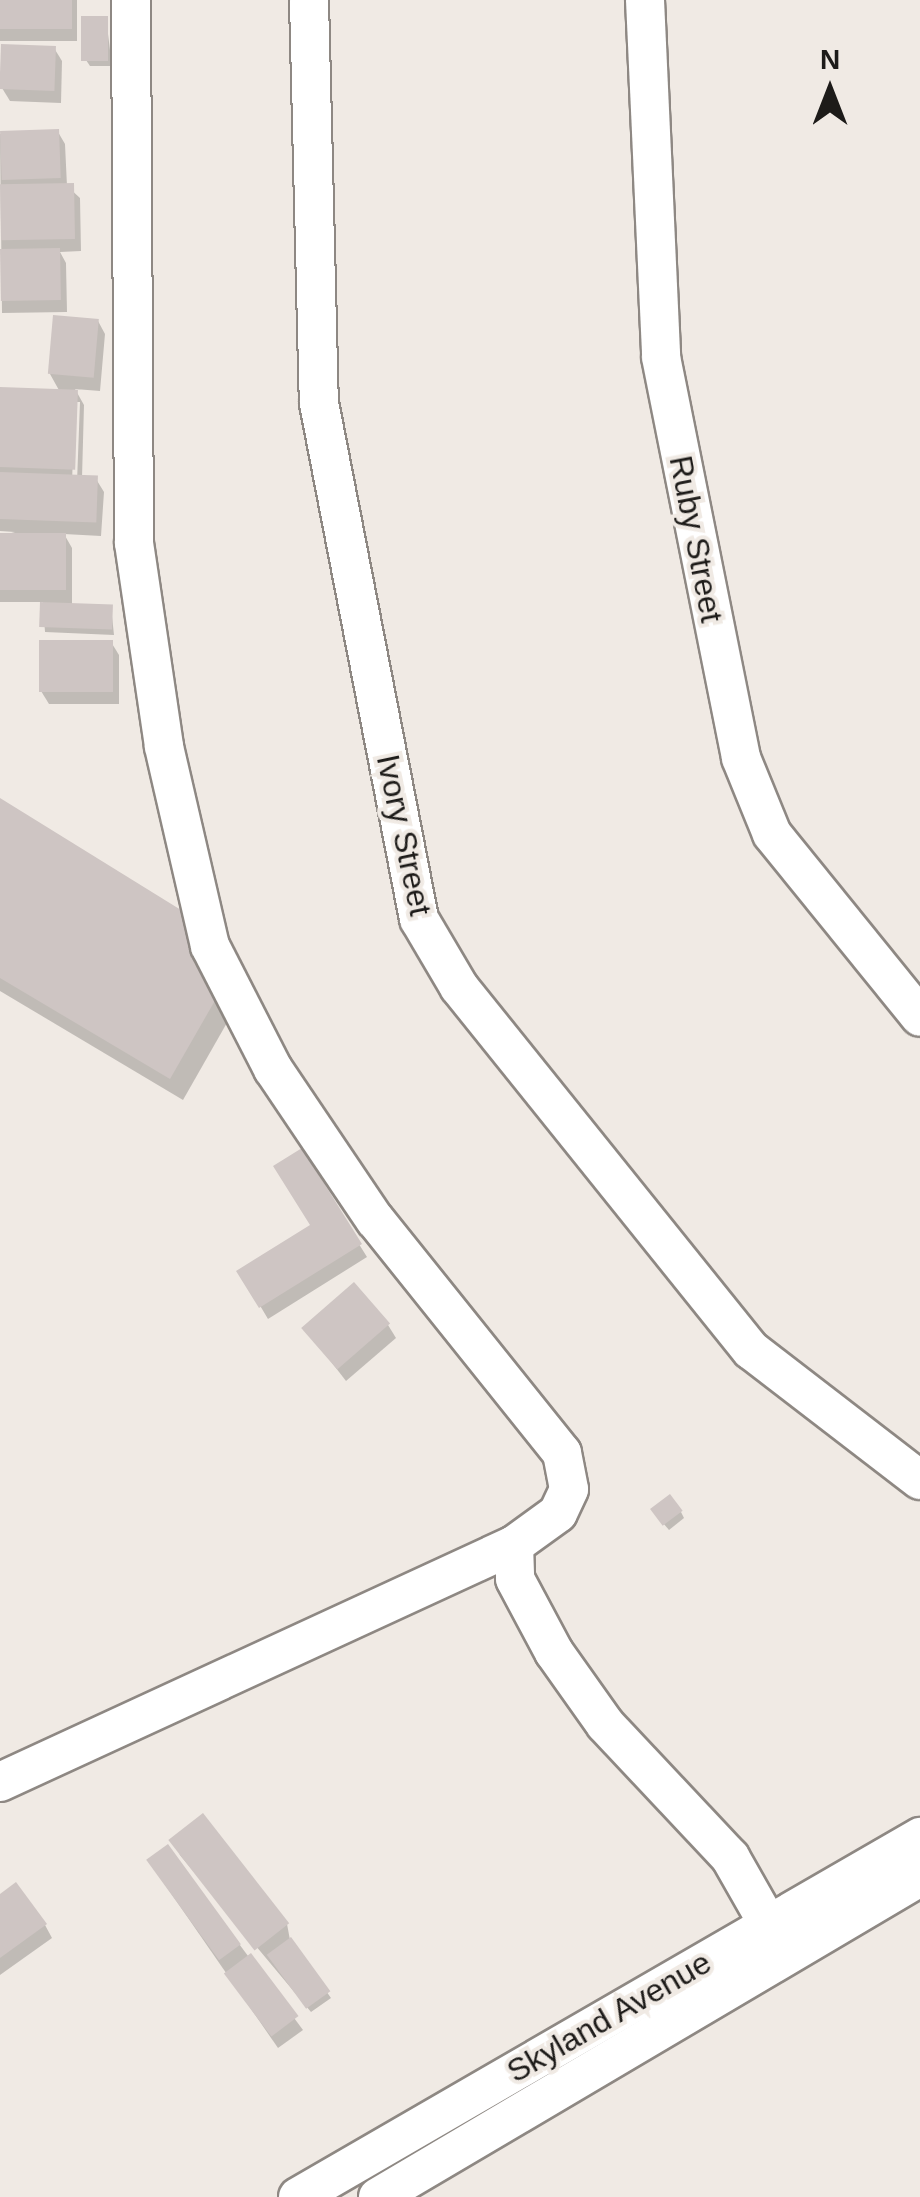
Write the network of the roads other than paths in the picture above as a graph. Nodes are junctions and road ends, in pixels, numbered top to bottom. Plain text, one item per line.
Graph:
1 (131, 0) edge
2 (308, 0) edge
3 (644, 0) edge
4 (920, 1018) edge
5 (920, 1480) edge
6 (514, 1544) junction
7 (0, 1782) edge
8 (920, 1837) edge
9 (920, 1877) edge
10 (768, 1924) junction
11 (298, 2197) edge
12 (378, 2197) edge

1 - 6 street
2 - 5 street, Ivory Street
3 - 4 street, Ruby Street
6 - 7 street
6 - 10 street
8 - 10 street, Skyland Avenue
9 - 12 street, Skyland Avenue
10 - 11 street, Skyland Avenue

